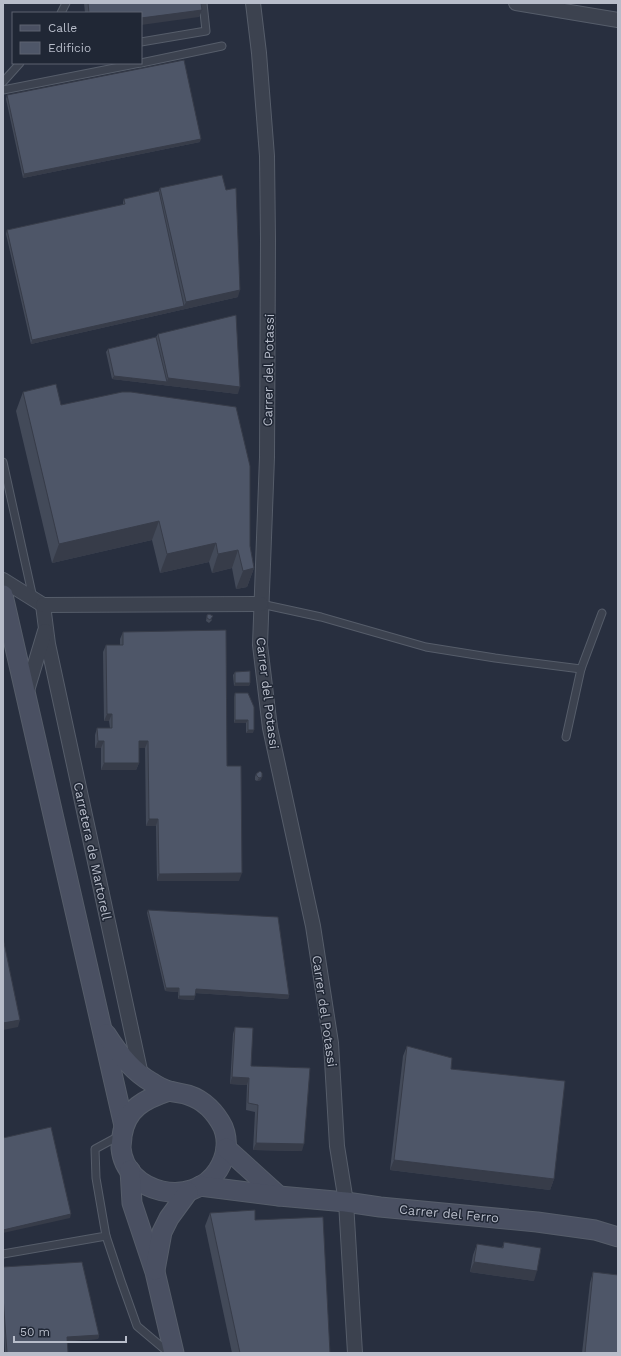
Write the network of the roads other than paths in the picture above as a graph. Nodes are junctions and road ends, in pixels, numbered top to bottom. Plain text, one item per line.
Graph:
1 (203, 3) edge
2 (253, 3) edge
3 (516, 3) edge
4 (618, 20) edge
5 (142, 42) edge
6 (222, 46) dead end
7 (142, 63) edge
8 (19, 64) edge
9 (135, 64) edge
10 (3, 82) edge
11 (3, 90) edge
12 (3, 462) edge
13 (3, 580) edge
14 (3, 595) edge
15 (38, 601) junction
16 (261, 604) junction
17 (602, 613) dead end
18 (46, 627) junction
19 (581, 669) junction
20 (26, 696) junction
21 (566, 738) dead end
22 (101, 1026) junction
23 (141, 1075) junction
24 (169, 1091) junction
25 (123, 1130) junction
26 (226, 1148) junction
27 (130, 1170) junction
28 (194, 1189) junction
29 (279, 1196) junction
30 (346, 1202) junction
31 (106, 1236) junction
32 (618, 1236) edge
33 (3, 1254) edge
34 (155, 1272) junction
35 (169, 1353) edge
36 (174, 1353) edge
37 (355, 1353) edge

1 - 5 lane
2 - 16 street, Carrer del Potassi
3 - 4 street
6 - 7 lane
8 - 10 lane
9 - 11 lane
12 - 15 lane
13 - 15 street
14 - 20 main road, Carretera de Martorell
15 - 16 street
15 - 18 street, Carretera de Martorell
16 - 19 lane
16 - 30 street, Carrer del Potassi
17 - 19 lane
18 - 20 street, Carretera de Martorell
18 - 23 street, Carretera de Martorell
19 - 21 lane
20 - 22 main road, Carretera de Martorell
22 - 23 main road, Carretera de Martorell
22 - 25 main road, Carretera de Martorell
23 - 24 main road, Carretera de Martorell
24 - 25 main road
24 - 26 main road, Carretera de Martorell
25 - 27 main road, Carretera de Martorell
25 - 31 lane
26 - 28 main road, Carretera de Martorell
26 - 29 main road
27 - 28 main road, Carretera de Martorell
27 - 34 main road, Carretera de Martorell
28 - 29 main road, Carrer del Ferro
28 - 34 main road, Carretera de Martorell
29 - 30 main road, Carrer del Ferro
30 - 32 main road, Carrer del Ferro
30 - 37 street, Carrer del Potassi
31 - 33 lane
31 - 35 lane
34 - 36 main road, Carretera de Martorell

